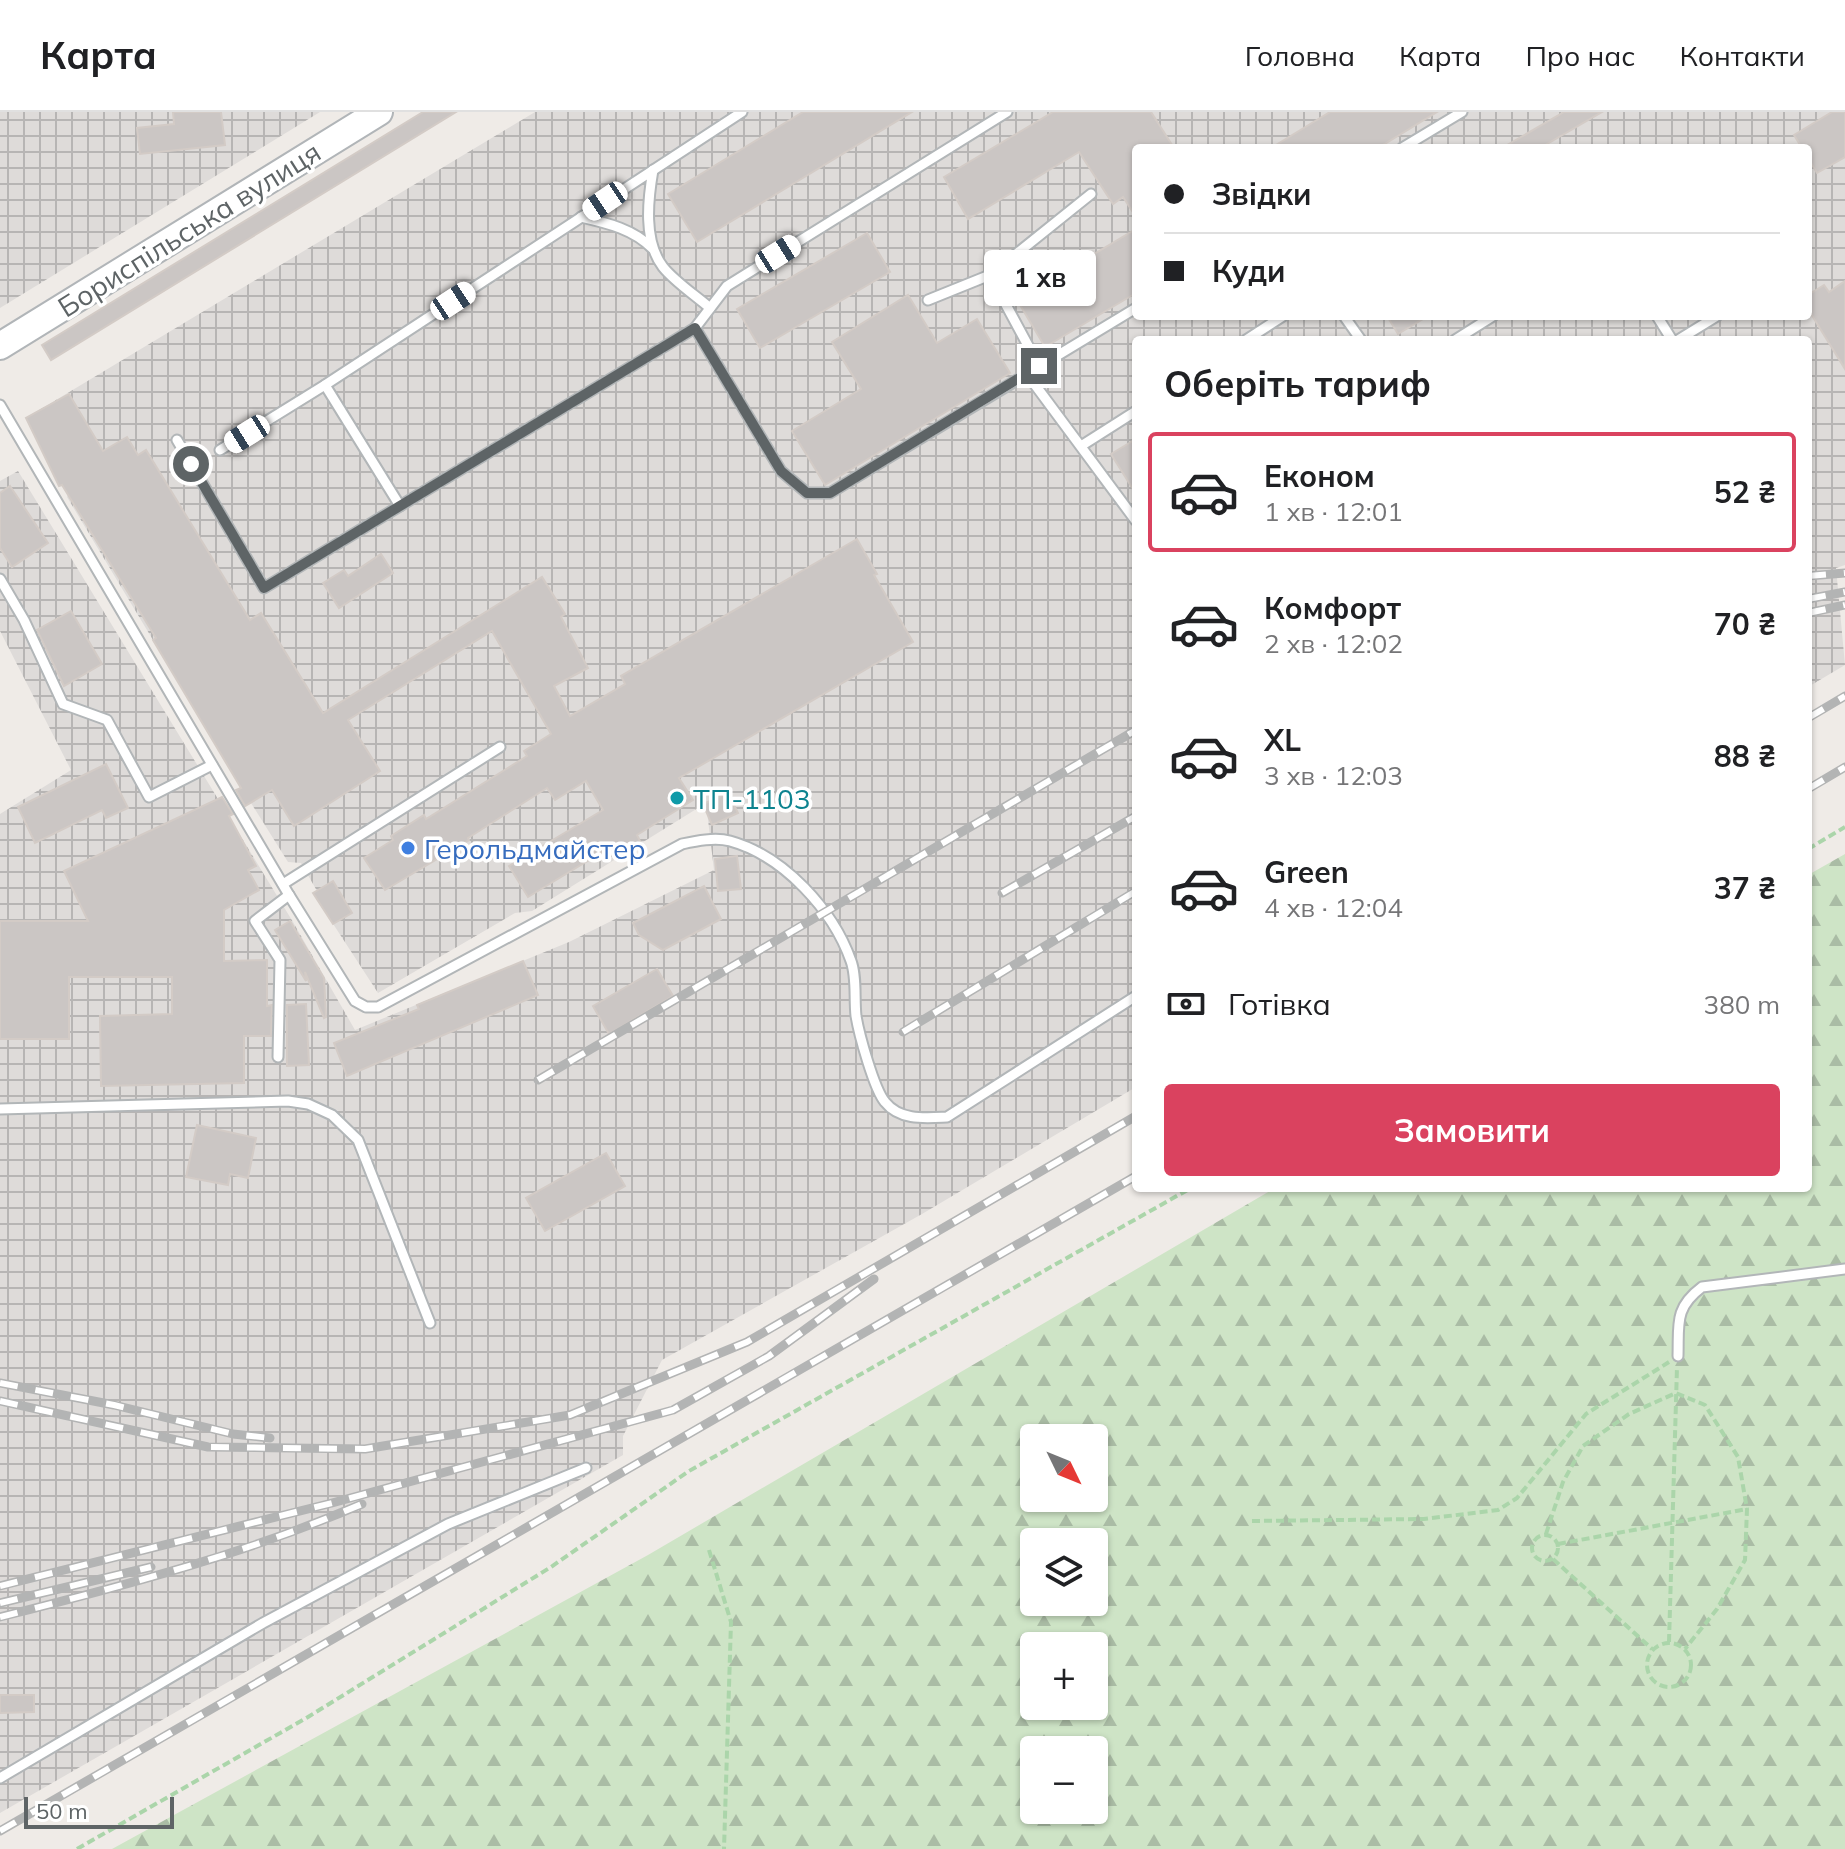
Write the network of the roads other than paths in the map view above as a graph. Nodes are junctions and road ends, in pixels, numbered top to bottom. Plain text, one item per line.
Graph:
1 (379, 112) edge
2 (742, 112) edge
3 (1007, 112) edge
4 (1462, 112) edge
5 (1409, 144) edge
6 (653, 170) junction
7 (1091, 194) dead end
8 (581, 217) junction
9 (653, 249) junction
10 (990, 275) junction
11 (928, 300) dead end
12 (710, 308) junction
13 (1132, 310) edge
14 (1277, 320) edge
15 (1487, 320) edge
16 (1710, 320) edge
17 (695, 328) junction
18 (1252, 336) edge
19 (1461, 336) edge
20 (1682, 336) edge
21 (0, 346) edge
22 (1039, 366) junction
23 (1027, 374) junction
24 (325, 385) junction
25 (0, 405) edge
26 (1132, 414) edge
27 (177, 440) dead end
28 (1081, 446) junction
29 (220, 450) dead end
30 (400, 506) junction
31 (1132, 516) edge
32 (0, 579) edge
33 (500, 747) dead end
34 (212, 765) junction
35 (283, 884) junction
36 (289, 895) junction
37 (1132, 999) edge
38 (278, 1057) dead end
39 (0, 1109) edge
40 (1845, 1269) edge
41 (430, 1323) dead end
42 (1678, 1356) road end
43 (586, 1468) dead end
44 (0, 1778) edge

1 - 21 main road, Бориспільська вулиця
2 - 6 lane
3 - 12 lane
4 - 5 lane
6 - 8 lane
6 - 9 lane
7 - 10 lane
8 - 9 lane
8 - 24 lane
9 - 12 lane
10 - 11 lane
10 - 22 lane
12 - 17 lane
13 - 22 lane
14 - 18 lane
15 - 19 lane
16 - 20 lane
17 - 23 lane
17 - 30 lane
22 - 23 lane
23 - 28 lane
24 - 29 lane
24 - 30 lane
25 - 34 lane
26 - 28 lane
27 - 30 lane
28 - 31 lane
32 - 34 lane
33 - 35 lane
34 - 35 lane
35 - 36 lane
36 - 37 lane
36 - 38 lane
39 - 41 lane
40 - 42 lane
43 - 44 lane

